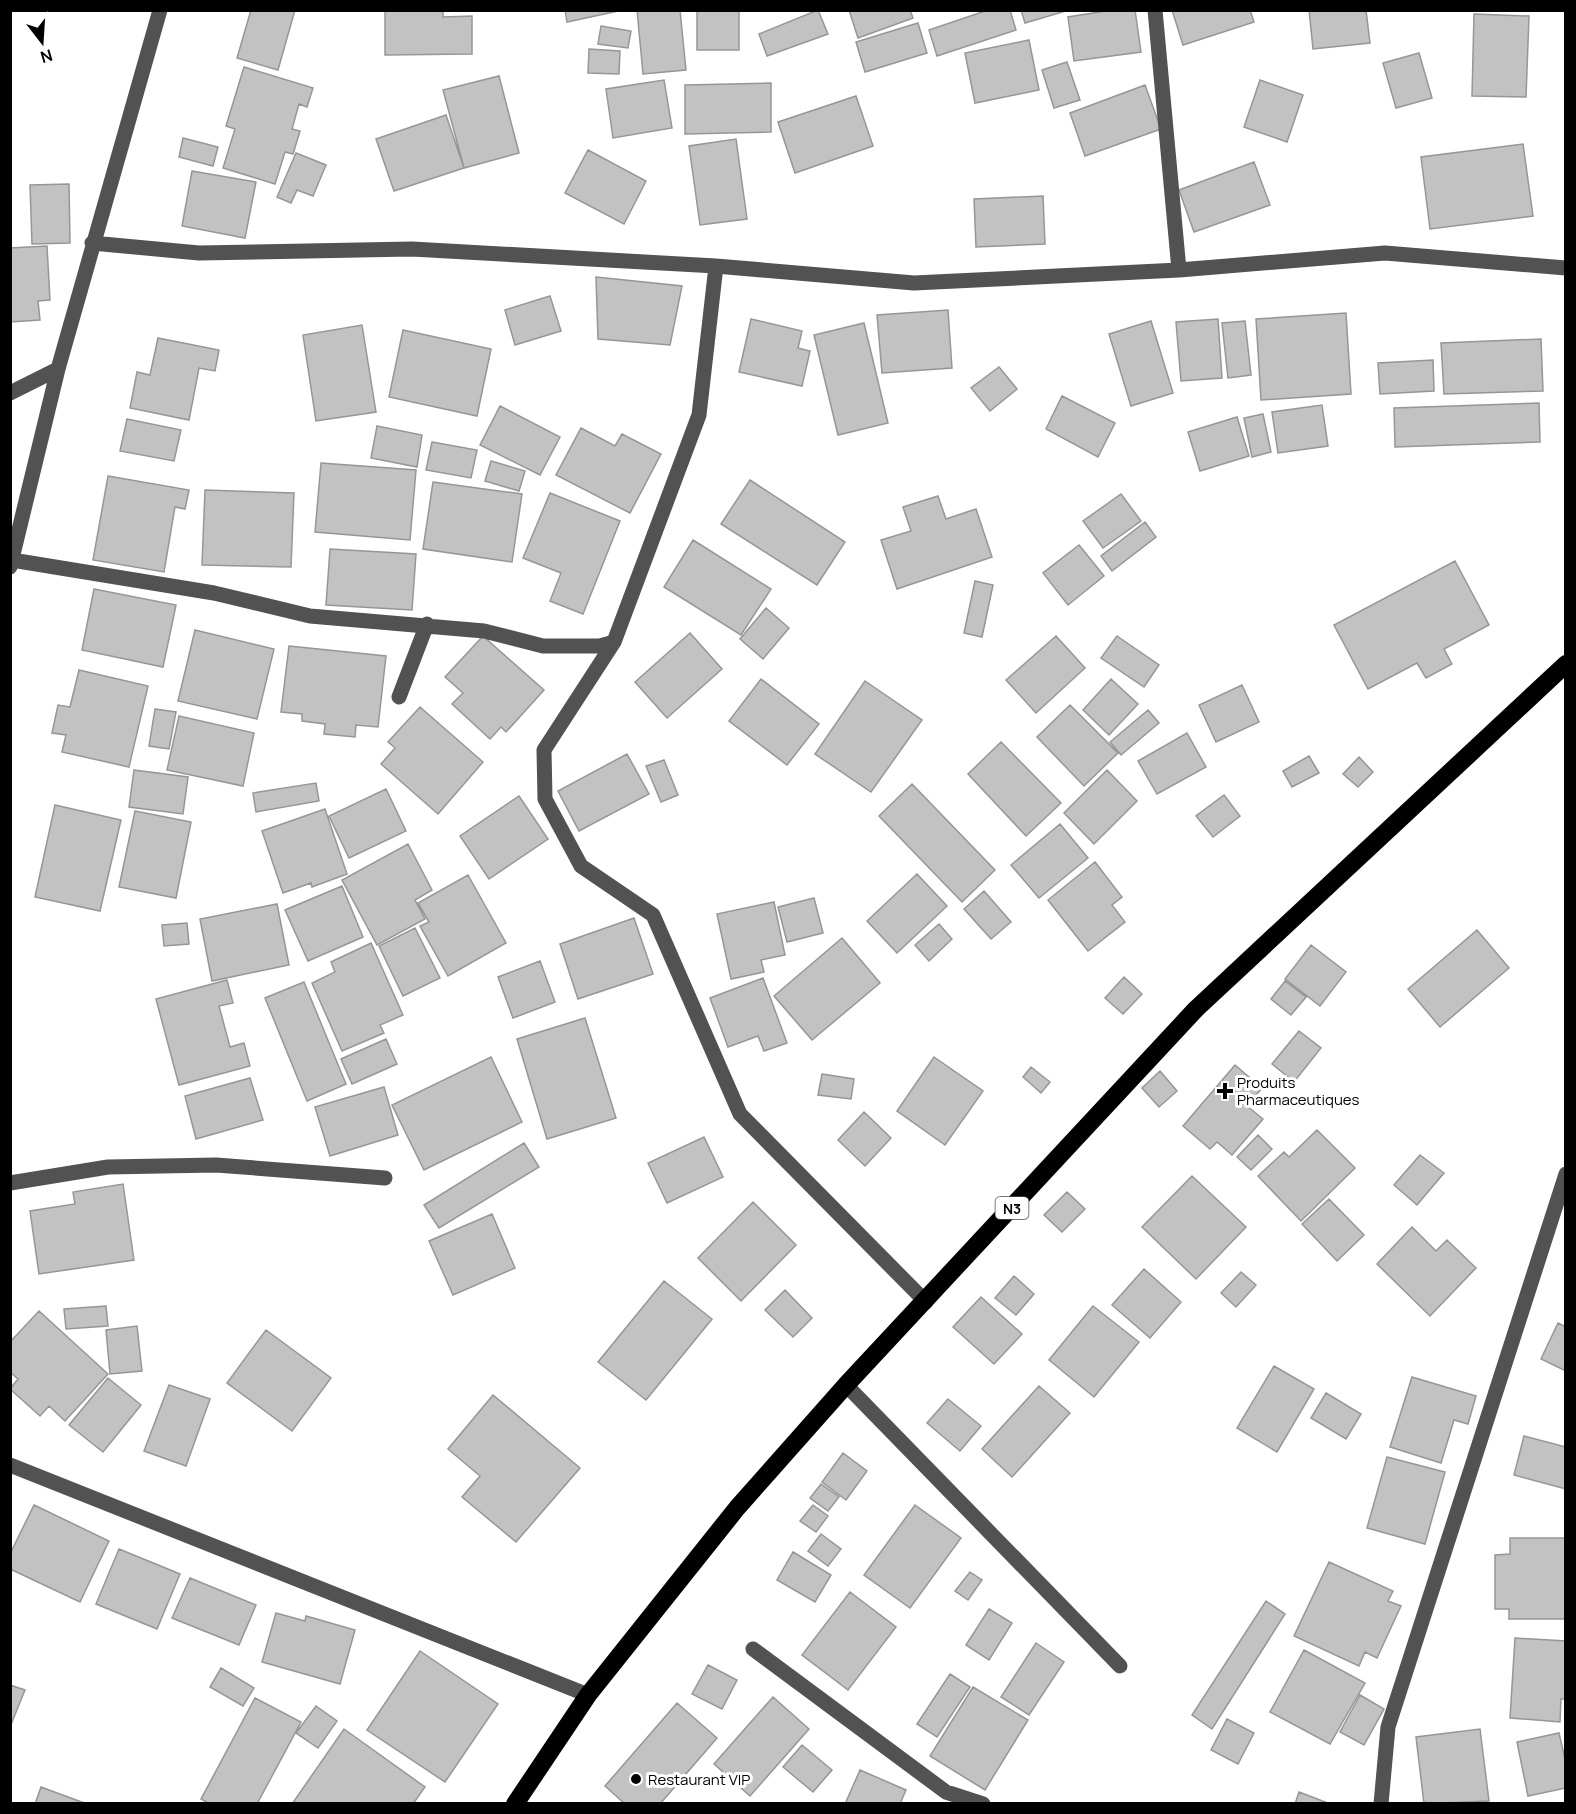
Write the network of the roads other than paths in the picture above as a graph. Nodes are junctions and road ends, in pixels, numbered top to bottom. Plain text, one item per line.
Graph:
1 (160, 10) edge
2 (1155, 10) edge
3 (92, 243) junction
4 (716, 266) junction
5 (1566, 268) edge
6 (1179, 270) junction
7 (58, 369) junction
8 (10, 393) edge
9 (11, 564) edge
10 (427, 624) junction
11 (614, 642) junction
12 (1566, 664) edge
13 (399, 697) dead end
14 (1566, 1174) edge
15 (385, 1178) dead end
16 (10, 1183) edge
17 (926, 1302) junction
18 (846, 1385) junction
19 (10, 1466) edge
20 (753, 1649) dead end
21 (1120, 1666) dead end
22 (588, 1695) junction
23 (515, 1803) edge
24 (983, 1803) edge
25 (1381, 1803) edge

1 - 3 street
2 - 6 street
3 - 4 street
3 - 7 street
4 - 6 street
4 - 11 street
5 - 6 street
7 - 8 street
7 - 9 street
9 - 10 street
10 - 11 street
10 - 13 street
11 - 17 street
12 - 17 highway, N3
14 - 25 street
15 - 16 street
17 - 18 highway, N3
18 - 21 street
18 - 22 highway, N3
19 - 22 street
20 - 24 street
22 - 23 highway, N3

